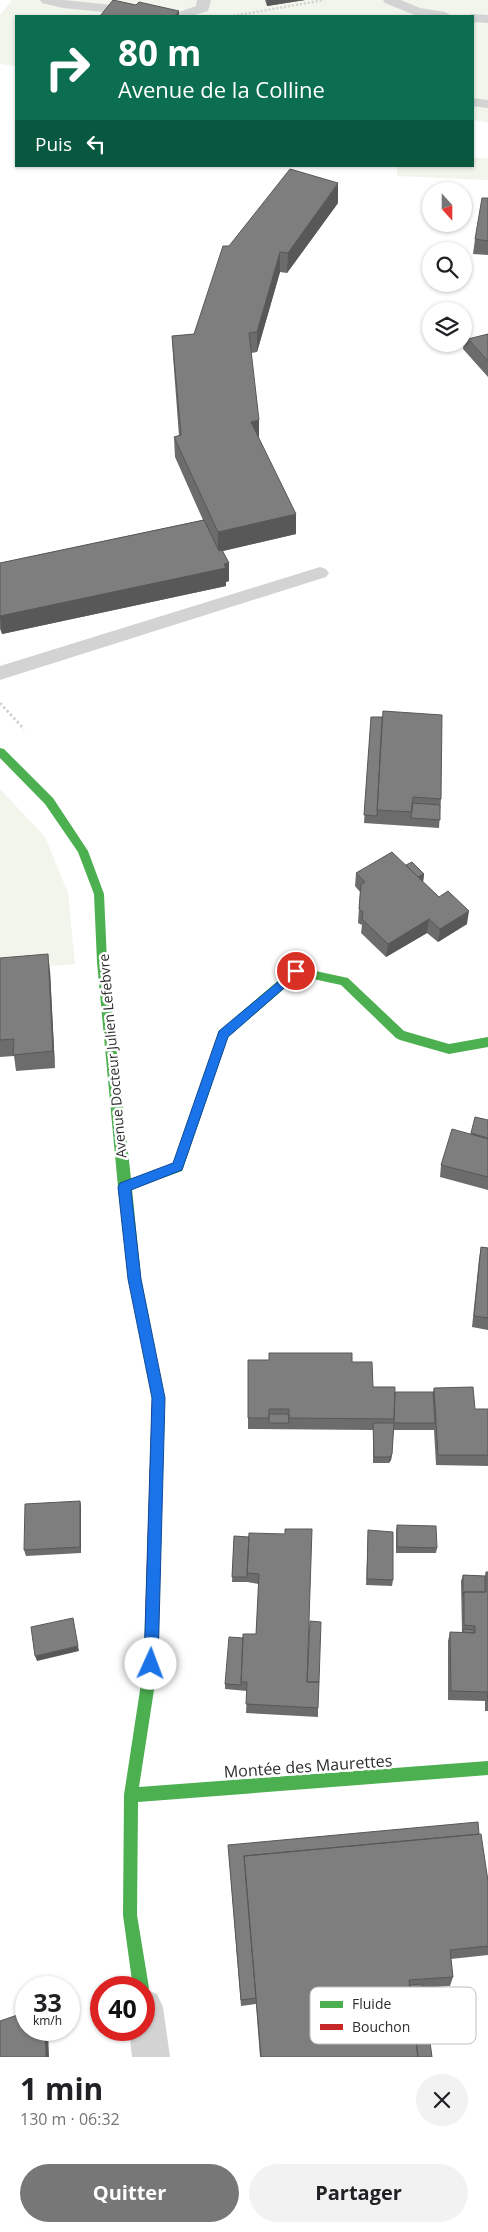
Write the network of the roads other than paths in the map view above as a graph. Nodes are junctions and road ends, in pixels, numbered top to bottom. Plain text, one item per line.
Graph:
1 (47, 0) edge
2 (204, 0) edge
3 (390, 0) edge
4 (63, 4) junction
5 (75, 15) edge
6 (170, 15) edge
7 (183, 15) edge
8 (438, 15) edge
9 (474, 18) edge
10 (488, 19) edge
11 (474, 102) edge
12 (488, 104) edge
13 (320, 573) dead end
14 (0, 673) edge
15 (0, 752) edge
16 (488, 1042) edge
17 (124, 1187) junction
18 (488, 1768) edge
19 (131, 1795) junction
20 (139, 1976) edge
21 (149, 2041) edge
22 (151, 2057) edge

1 - 4 lane
2 - 7 lane
3 - 8 lane
4 - 5 lane
4 - 6 lane
9 - 10 lane
11 - 12 lane
13 - 14 lane
15 - 17 street, Avenue Docteur Julien Lefebvre
16 - 17 street
17 - 19 street, Avenue Docteur Julien Lefebvre
18 - 19 street, Montée des Maurettes
19 - 20 street, Avenue Docteur Julien Lefebvre
21 - 22 street

